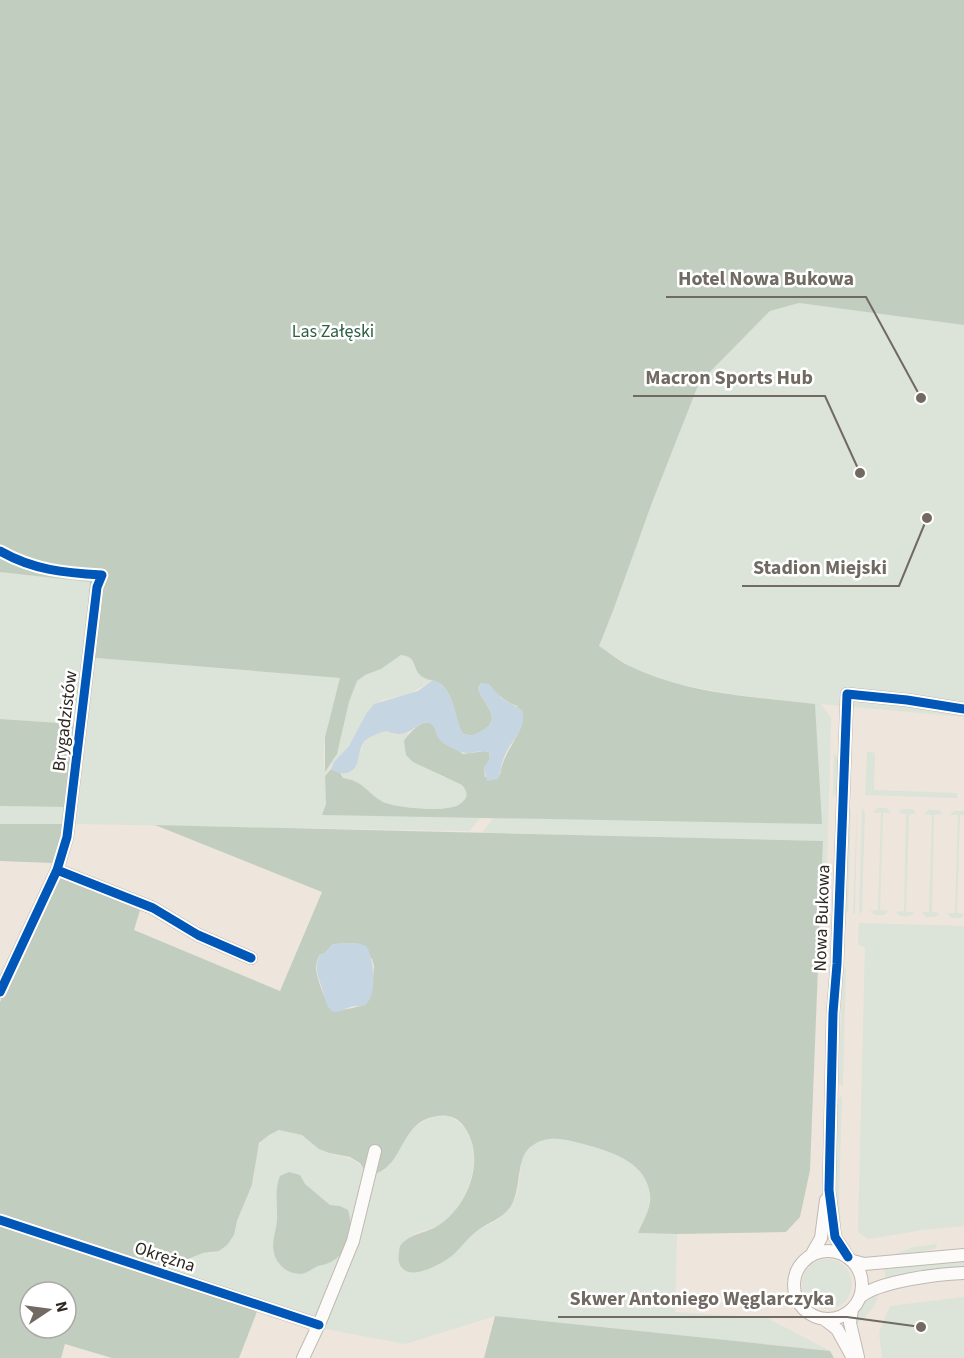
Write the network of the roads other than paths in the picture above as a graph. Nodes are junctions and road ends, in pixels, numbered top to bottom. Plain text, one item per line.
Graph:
1 (102, 575) dead end
2 (964, 709) edge
3 (57, 870) junction
4 (251, 958) dead end
5 (0, 992) edge
6 (375, 1151) dead end
7 (829, 1190) junction
8 (0, 1220) edge
9 (812, 1254) junction
10 (964, 1255) edge
11 (850, 1259) junction
12 (964, 1273) edge
13 (860, 1297) junction
14 (852, 1309) junction
15 (824, 1319) junction
16 (319, 1325) junction
17 (303, 1358) edge
18 (853, 1358) edge
19 (858, 1358) edge

1 - 3 street, Brygadzistów
2 - 7 street, Nowa Bukowa
3 - 4 street
3 - 5 street, Brygadzistów
6 - 16 street
7 - 9 street, Nowa Bukowa
7 - 11 street, Nowa Bukowa
8 - 16 street, Okrężna
9 - 11 street
9 - 15 street
10 - 11 street
11 - 13 street
12 - 13 street
13 - 14 street
14 - 15 street
14 - 19 street
15 - 18 street
16 - 17 street

